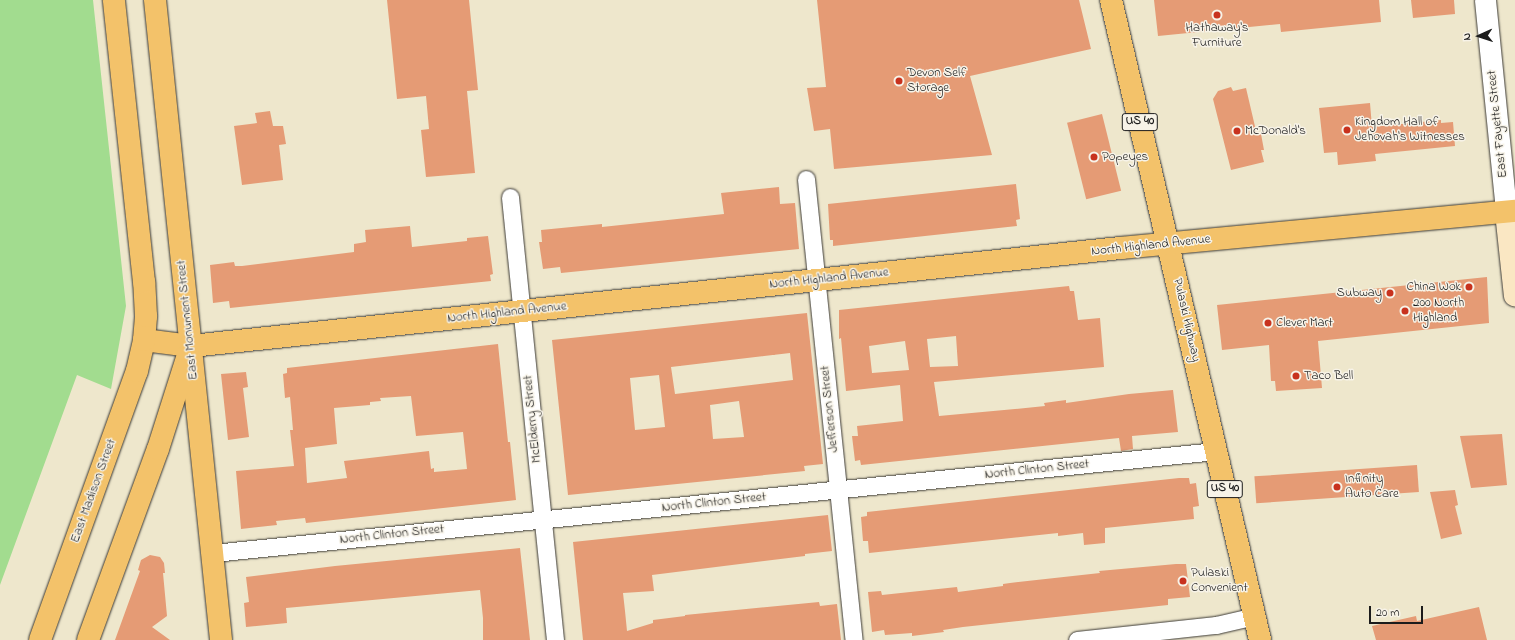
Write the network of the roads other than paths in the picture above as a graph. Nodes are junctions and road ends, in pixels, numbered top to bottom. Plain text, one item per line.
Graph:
1 (114, 0) edge
2 (155, 0) edge
3 (1111, 0) edge
4 (1485, 0) edge
5 (806, 179) dead end
6 (510, 197) dead end
7 (1511, 211) edge
8 (1168, 244) junction
9 (816, 281) junction
10 (1515, 296) edge
11 (522, 311) junction
12 (144, 340) junction
13 (191, 346) junction
14 (1216, 451) junction
15 (838, 490) junction
16 (543, 520) junction
17 (212, 553) junction
18 (1254, 616) junction
19 (40, 640) edge
20 (88, 640) edge
21 (221, 640) edge
22 (555, 640) edge
23 (854, 640) edge
24 (1077, 640) edge
25 (1260, 640) edge

1 - 12 main road
2 - 13 main road, East Monument Street
3 - 8 main road, Pulaski Highway / US 40
4 - 7 street, East Fayette Street
5 - 9 street, Jefferson Street
6 - 11 street, McElderry Street
7 - 8 main road, North Highland Avenue
7 - 10 main road, East Fayette Street
8 - 9 main road, North Highland Avenue
8 - 14 main road, Pulaski Highway / US 40
9 - 11 main road, North Highland Avenue
9 - 15 street, Jefferson Street
11 - 13 main road, North Highland Avenue
11 - 16 street, McElderry Street
12 - 13 main road, North Highland Avenue
12 - 19 main road, East Madison Street
13 - 17 main road, East Monument Street
13 - 20 main road
14 - 15 street, North Clinton Street
14 - 18 main road, Pulaski Highway / US 40
15 - 16 street, North Clinton Street
15 - 23 street, Jefferson Street
16 - 17 street, North Clinton Street
16 - 22 street, McElderry Street
17 - 21 main road, East Monument Street
18 - 24 street
18 - 25 main road, Pulaski Highway / US 40

